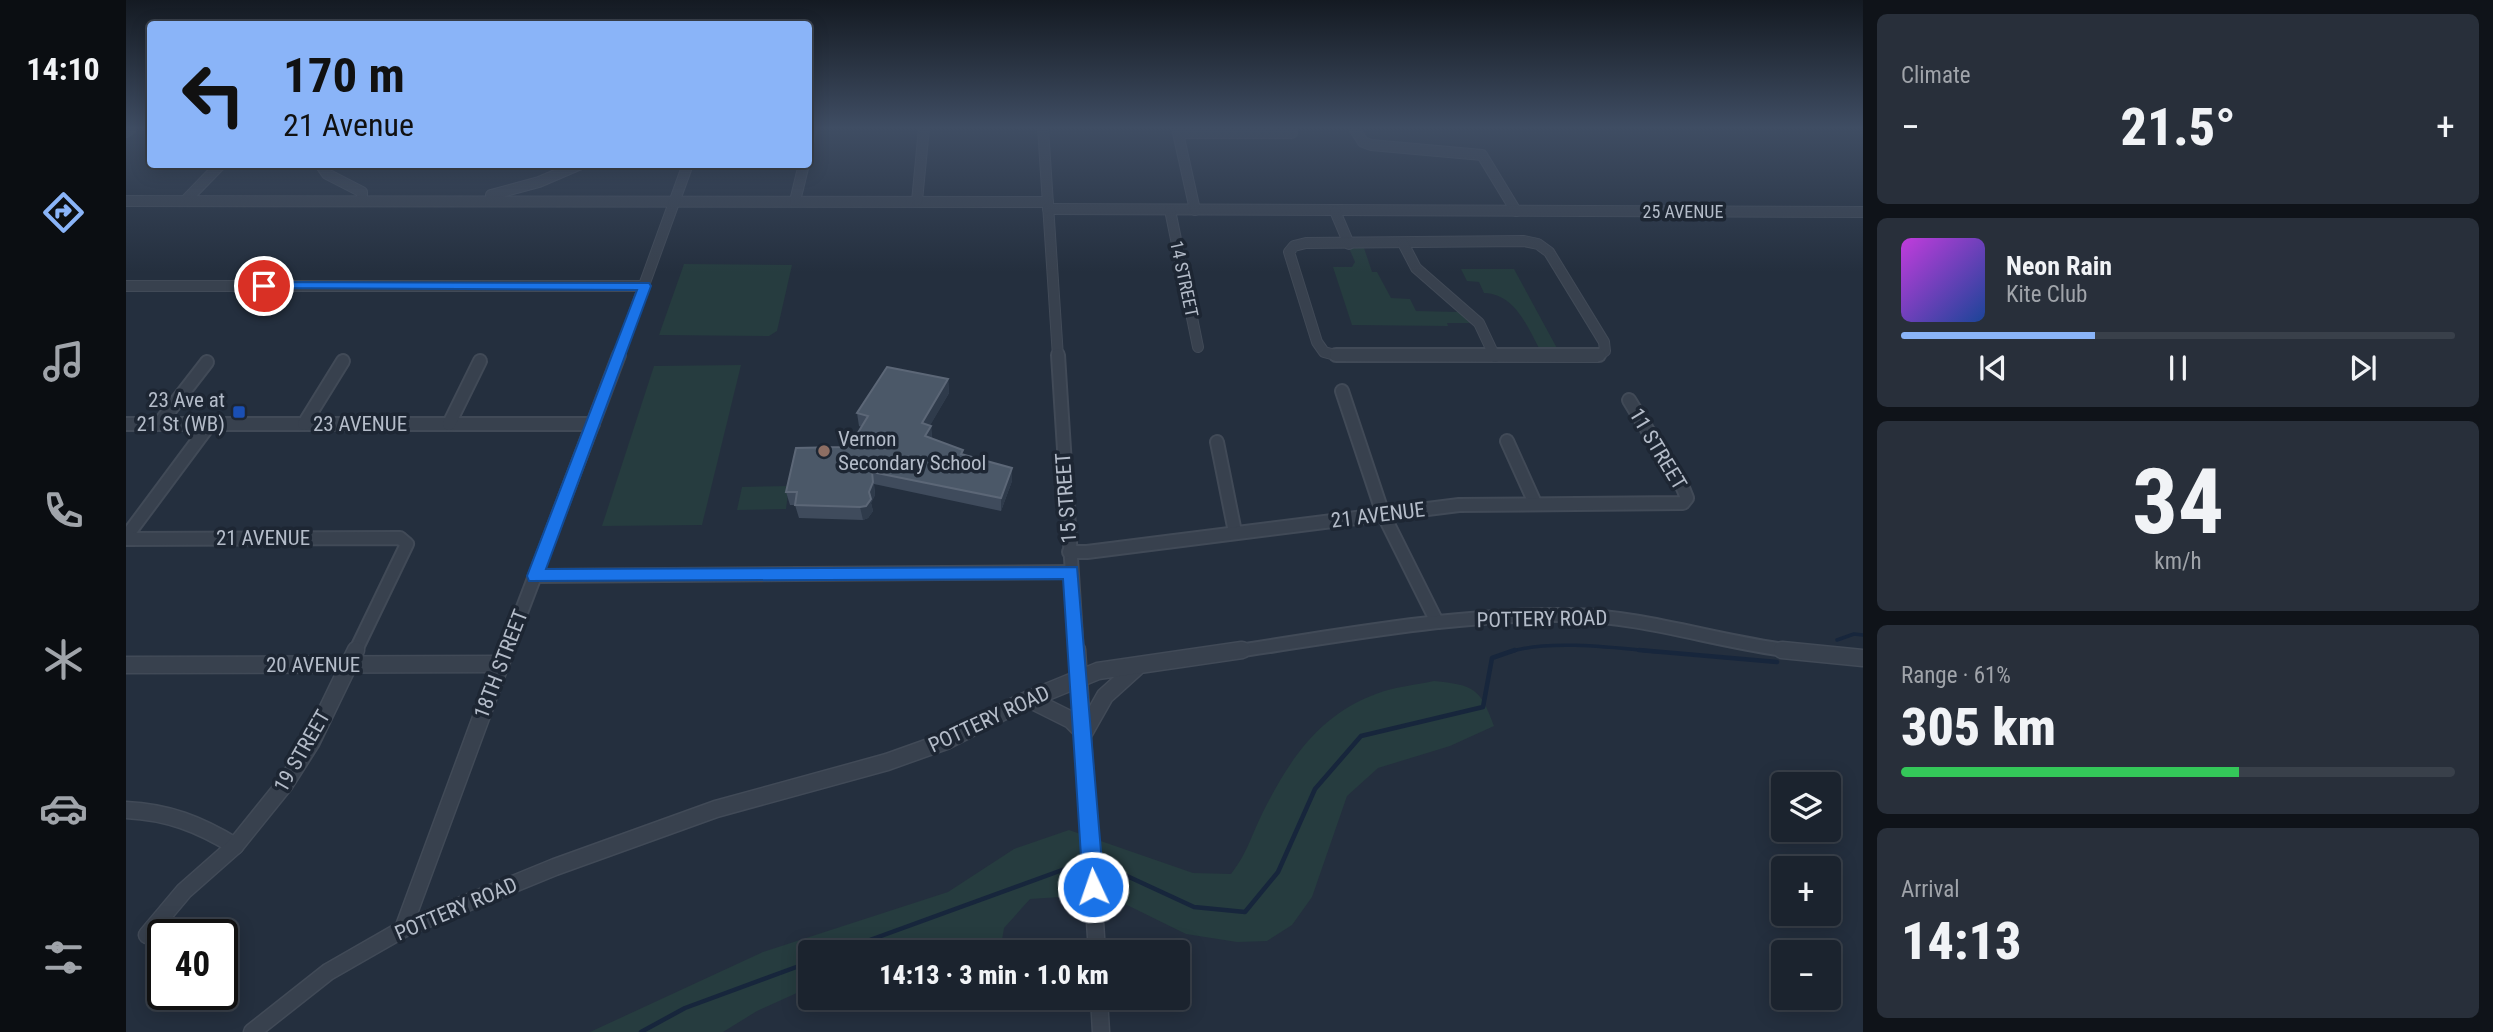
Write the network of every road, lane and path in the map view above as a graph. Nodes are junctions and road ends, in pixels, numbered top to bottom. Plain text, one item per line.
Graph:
1 (209, 176) edge
2 (331, 176) edge
3 (553, 176) edge
4 (684, 176) edge
5 (801, 176) edge
6 (919, 176) edge
7 (1046, 176) edge
8 (1188, 176) edge
9 (1495, 176) edge
10 (186, 200) junction
11 (362, 200) junction
12 (482, 200) junction
13 (675, 200) junction
14 (126, 201) edge
15 (795, 201) junction
16 (917, 201) junction
17 (1048, 206) junction
18 (1170, 210) junction
19 (1195, 210) junction
20 (1335, 211) junction
21 (1516, 211) junction
22 (1863, 212) edge
23 (1403, 243) junction
24 (1349, 244) junction
25 (126, 286) edge
26 (645, 286) junction
27 (1198, 347) dead end
28 (1495, 357) junction
29 (343, 361) dead end
30 (480, 361) dead end
31 (207, 362) dead end
32 (1342, 390) dead end
33 (1629, 400) dead end
34 (126, 424) edge
35 (159, 424) junction
36 (210, 424) junction
37 (304, 424) junction
38 (449, 424) junction
39 (593, 424) junction
40 (1507, 441) dead end
41 (1217, 442) dead end
42 (1687, 498) joint
43 (1535, 503) junction
44 (1383, 514) junction
45 (1236, 532) junction
46 (126, 538) edge
47 (400, 538) joint
48 (1069, 552) junction
49 (1071, 572) junction
50 (535, 576) junction
51 (1437, 622) junction
52 (1863, 658) edge
53 (501, 664) junction
54 (126, 665) edge
55 (349, 665) junction
56 (1141, 665) junction
57 (1080, 677) junction
58 (1028, 699) junction
59 (1084, 733) junction
60 (126, 810) edge
61 (235, 846) junction
62 (160, 919) edge
63 (404, 929) junction
64 (1096, 940) edge
65 (1100, 1010) edge
66 (251, 1032) edge
67 (1101, 1032) edge

1 - 10 street
2 - 11 street
3 - 12 street
4 - 13 street, 18TH STREET
5 - 15 street
6 - 16 street
7 - 17 street, 15 STREET
8 - 19 street, 14 STREET
9 - 21 street
10 - 11 street, 25 AVENUE
10 - 14 street, 25 AVENUE
11 - 12 street, 25 AVENUE
12 - 13 street, 25 AVENUE
13 - 15 street, 25 AVENUE
13 - 26 street, 18TH STREET
15 - 16 street, 25 AVENUE
16 - 17 street, 25 AVENUE
17 - 18 street, 25 AVENUE
17 - 48 street, 15 STREET
18 - 19 street, 25 AVENUE
18 - 27 street, 14 STREET
19 - 20 street, 25 AVENUE
20 - 21 street, 25 AVENUE
20 - 24 street
21 - 22 street, 25 AVENUE
23 - 24 street
23 - 28 street
23 - 28 street
24 - 28 street
25 - 26 street
26 - 39 street, 18TH STREET
29 - 37 street
30 - 38 street
31 - 35 street
32 - 44 street
33 - 42 street, 11 STREET
34 - 35 street, 23 AVENUE
35 - 36 street, 23 AVENUE
36 - 37 street, 23 AVENUE
36 - 46 street
37 - 38 street, 23 AVENUE
38 - 39 street, 23 AVENUE
39 - 50 street, 18TH STREET
40 - 43 street
41 - 45 street
42 - 43 street, 21 AVENUE
43 - 44 street, 21 AVENUE
44 - 45 street, 21 AVENUE
44 - 51 street
45 - 48 street, 21 AVENUE
46 - 47 street, 21 AVENUE
47 - 55 street, 19 STREET
48 - 49 street, 15 STREET
49 - 50 street
49 - 57 street, 15 STREET
50 - 53 street, 18TH STREET
51 - 52 street, POTTERY ROAD
51 - 56 street, POTTERY ROAD
53 - 55 street, 20 AVENUE
53 - 63 street, 18TH STREET
54 - 55 street, 20 AVENUE
55 - 61 street, 19 STREET
56 - 57 street, POTTERY ROAD
56 - 59 street
57 - 58 street, POTTERY ROAD
57 - 59 street, 15 STREET
58 - 59 street
58 - 63 street, POTTERY ROAD
59 - 64 street, 15 STREET
60 - 61 street
61 - 62 street, 19 STREET
63 - 66 street, POTTERY ROAD
65 - 67 street

